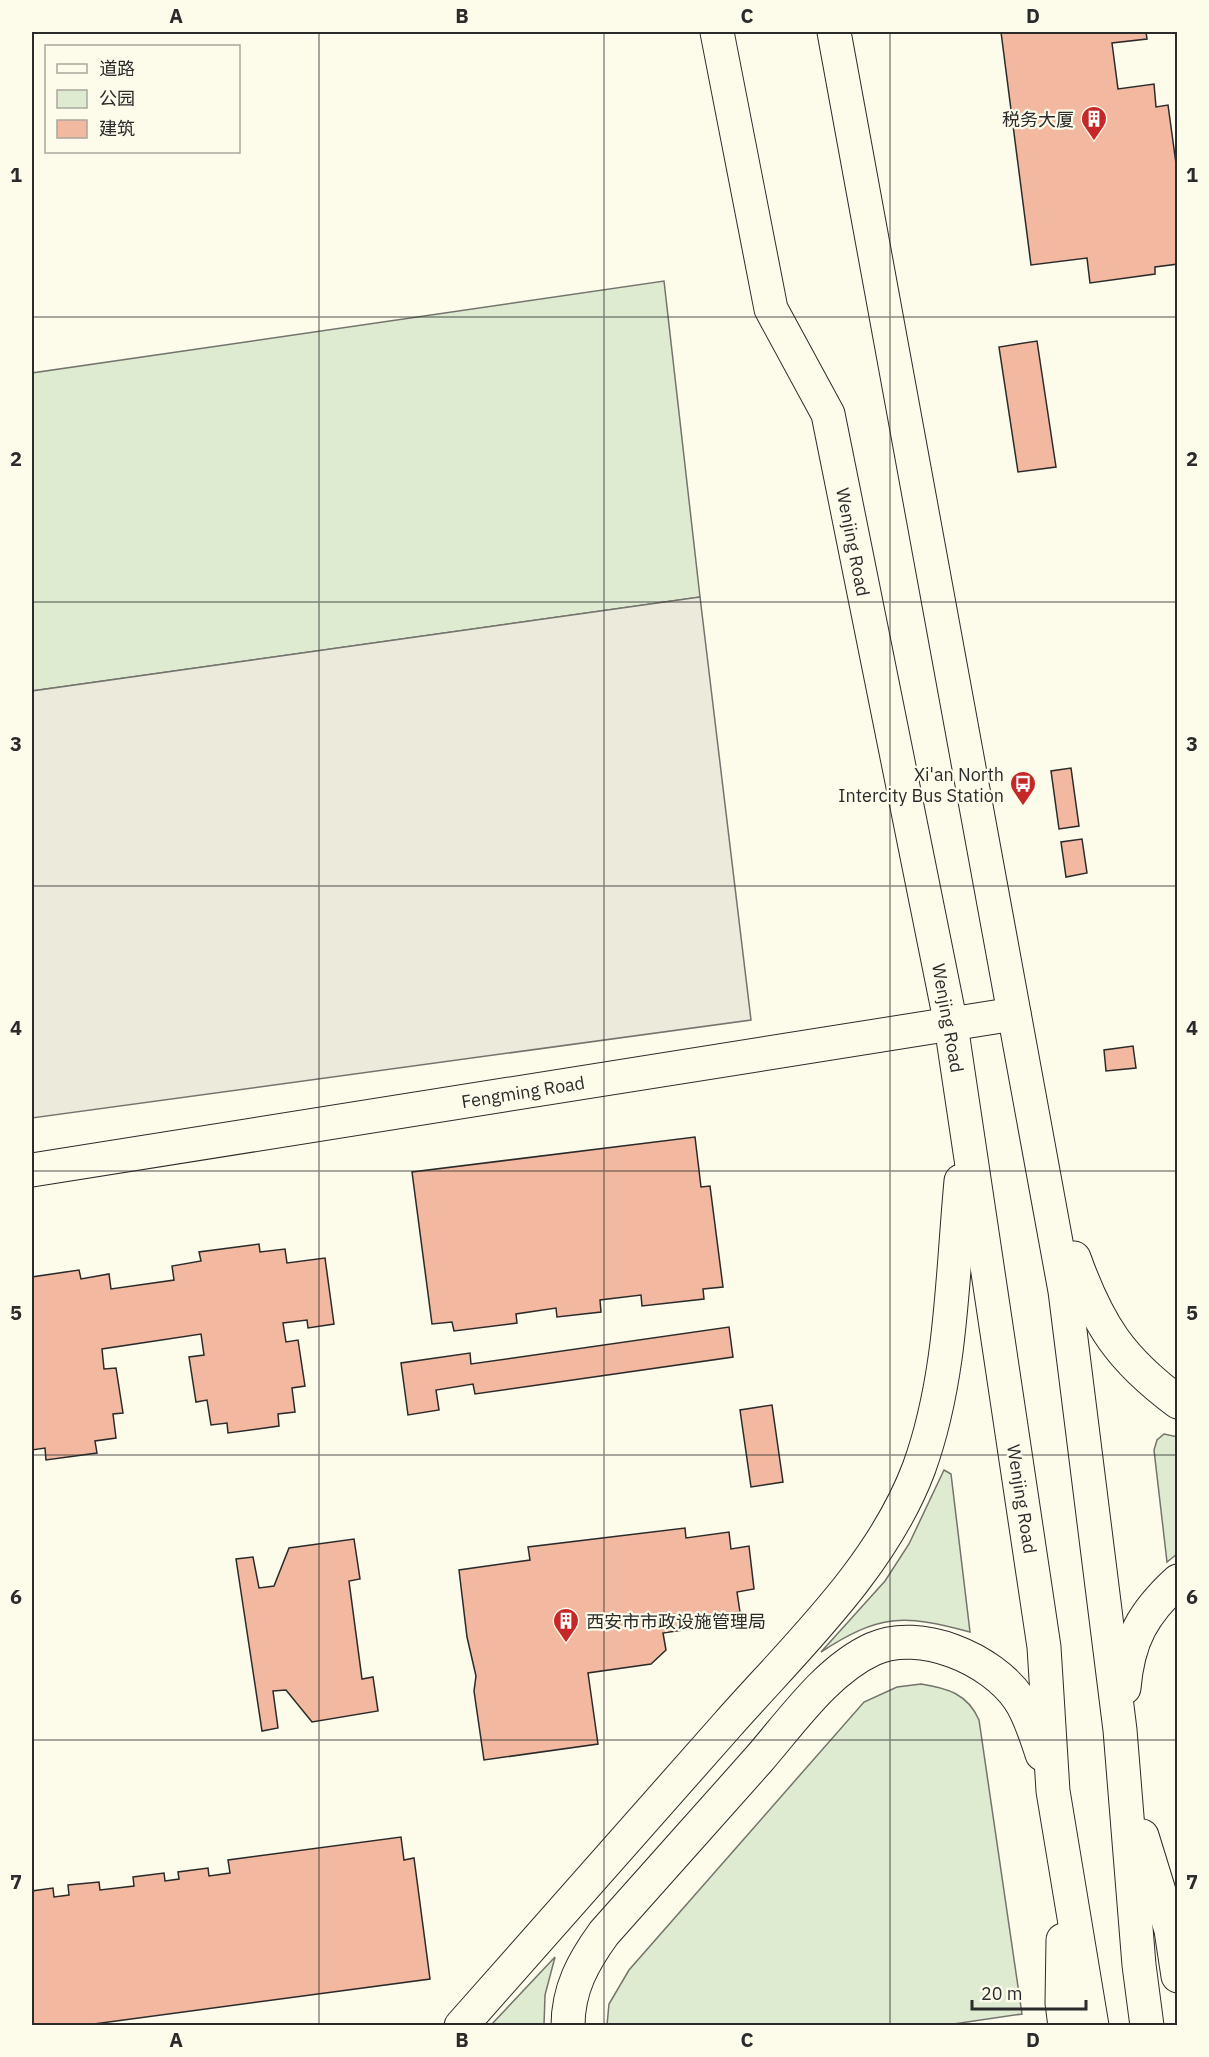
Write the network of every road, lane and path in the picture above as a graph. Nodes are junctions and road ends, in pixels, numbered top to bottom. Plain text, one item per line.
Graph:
1 (717, 32) edge
2 (834, 32) edge
3 (1014, 1014) junction
4 (951, 1025) junction
5 (965, 1128) junction
6 (1042, 1166) junction
7 (32, 1170) edge
8 (1178, 1402) edge
9 (1178, 1581) edge
10 (1120, 1730) junction
11 (1123, 1774) junction
12 (1053, 1791) junction
13 (1064, 1857) junction
14 (1178, 1976) edge
15 (461, 2025) edge
16 (568, 2025) edge
17 (1065, 2025) edge
18 (1092, 2025) edge
19 (1147, 2025) edge

1 - 4 main road, Wenjing Road
2 - 3 main road
3 - 4 main road, Fengming Road
3 - 6 main road
4 - 5 main road, Wenjing Road
4 - 7 main road, Fengming Road
5 - 12 main road, Wenjing Road
5 - 15 main road
6 - 8 main road
6 - 10 main road
9 - 10 main road
10 - 11 main road
11 - 14 main road
11 - 19 main road
12 - 13 main road, Wenjing Road
12 - 16 main road
13 - 17 main road
13 - 18 main road, Wenjing Road

